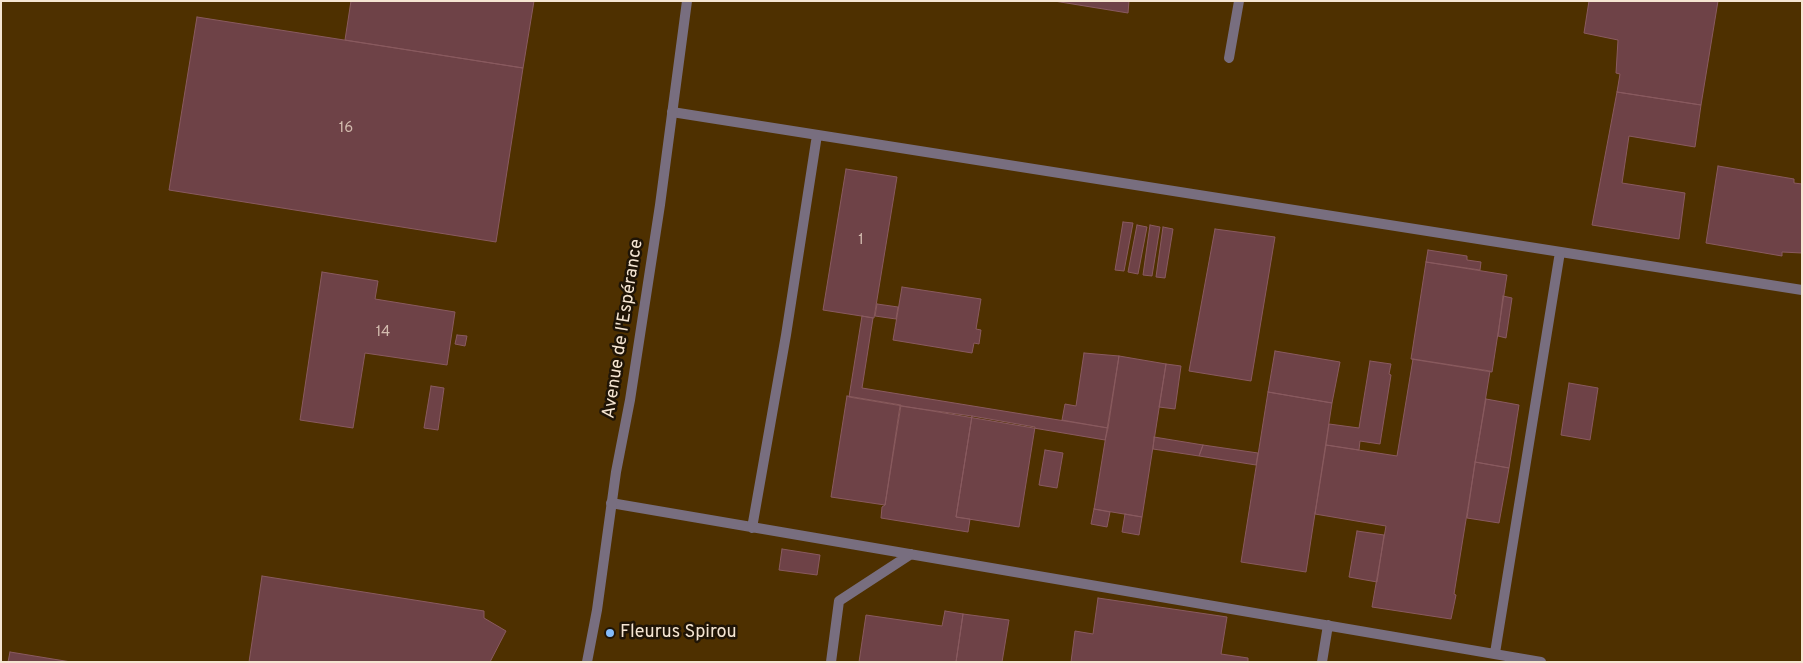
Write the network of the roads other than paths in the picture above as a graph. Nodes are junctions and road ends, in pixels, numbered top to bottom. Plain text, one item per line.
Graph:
1 (687, 1) edge
2 (1239, 1) edge
3 (1229, 58) dead end
4 (672, 112) junction
5 (817, 135) junction
6 (1560, 252) junction
7 (1802, 290) edge
8 (611, 503) junction
9 (752, 528) junction
10 (911, 554) junction
11 (1328, 625) junction
12 (1495, 653) junction
13 (587, 662) edge
14 (831, 662) edge
15 (1322, 662) edge
16 (1541, 662) edge

1 - 4 street, Avenue de l'Espérance
2 - 3 street
4 - 5 street
4 - 8 street, Avenue de l'Espérance
5 - 6 street
5 - 9 street
6 - 7 street
6 - 12 street
8 - 9 street
8 - 13 street, Avenue de l'Espérance
9 - 10 street
10 - 11 street
10 - 14 street
11 - 12 street
11 - 15 street
12 - 16 street

